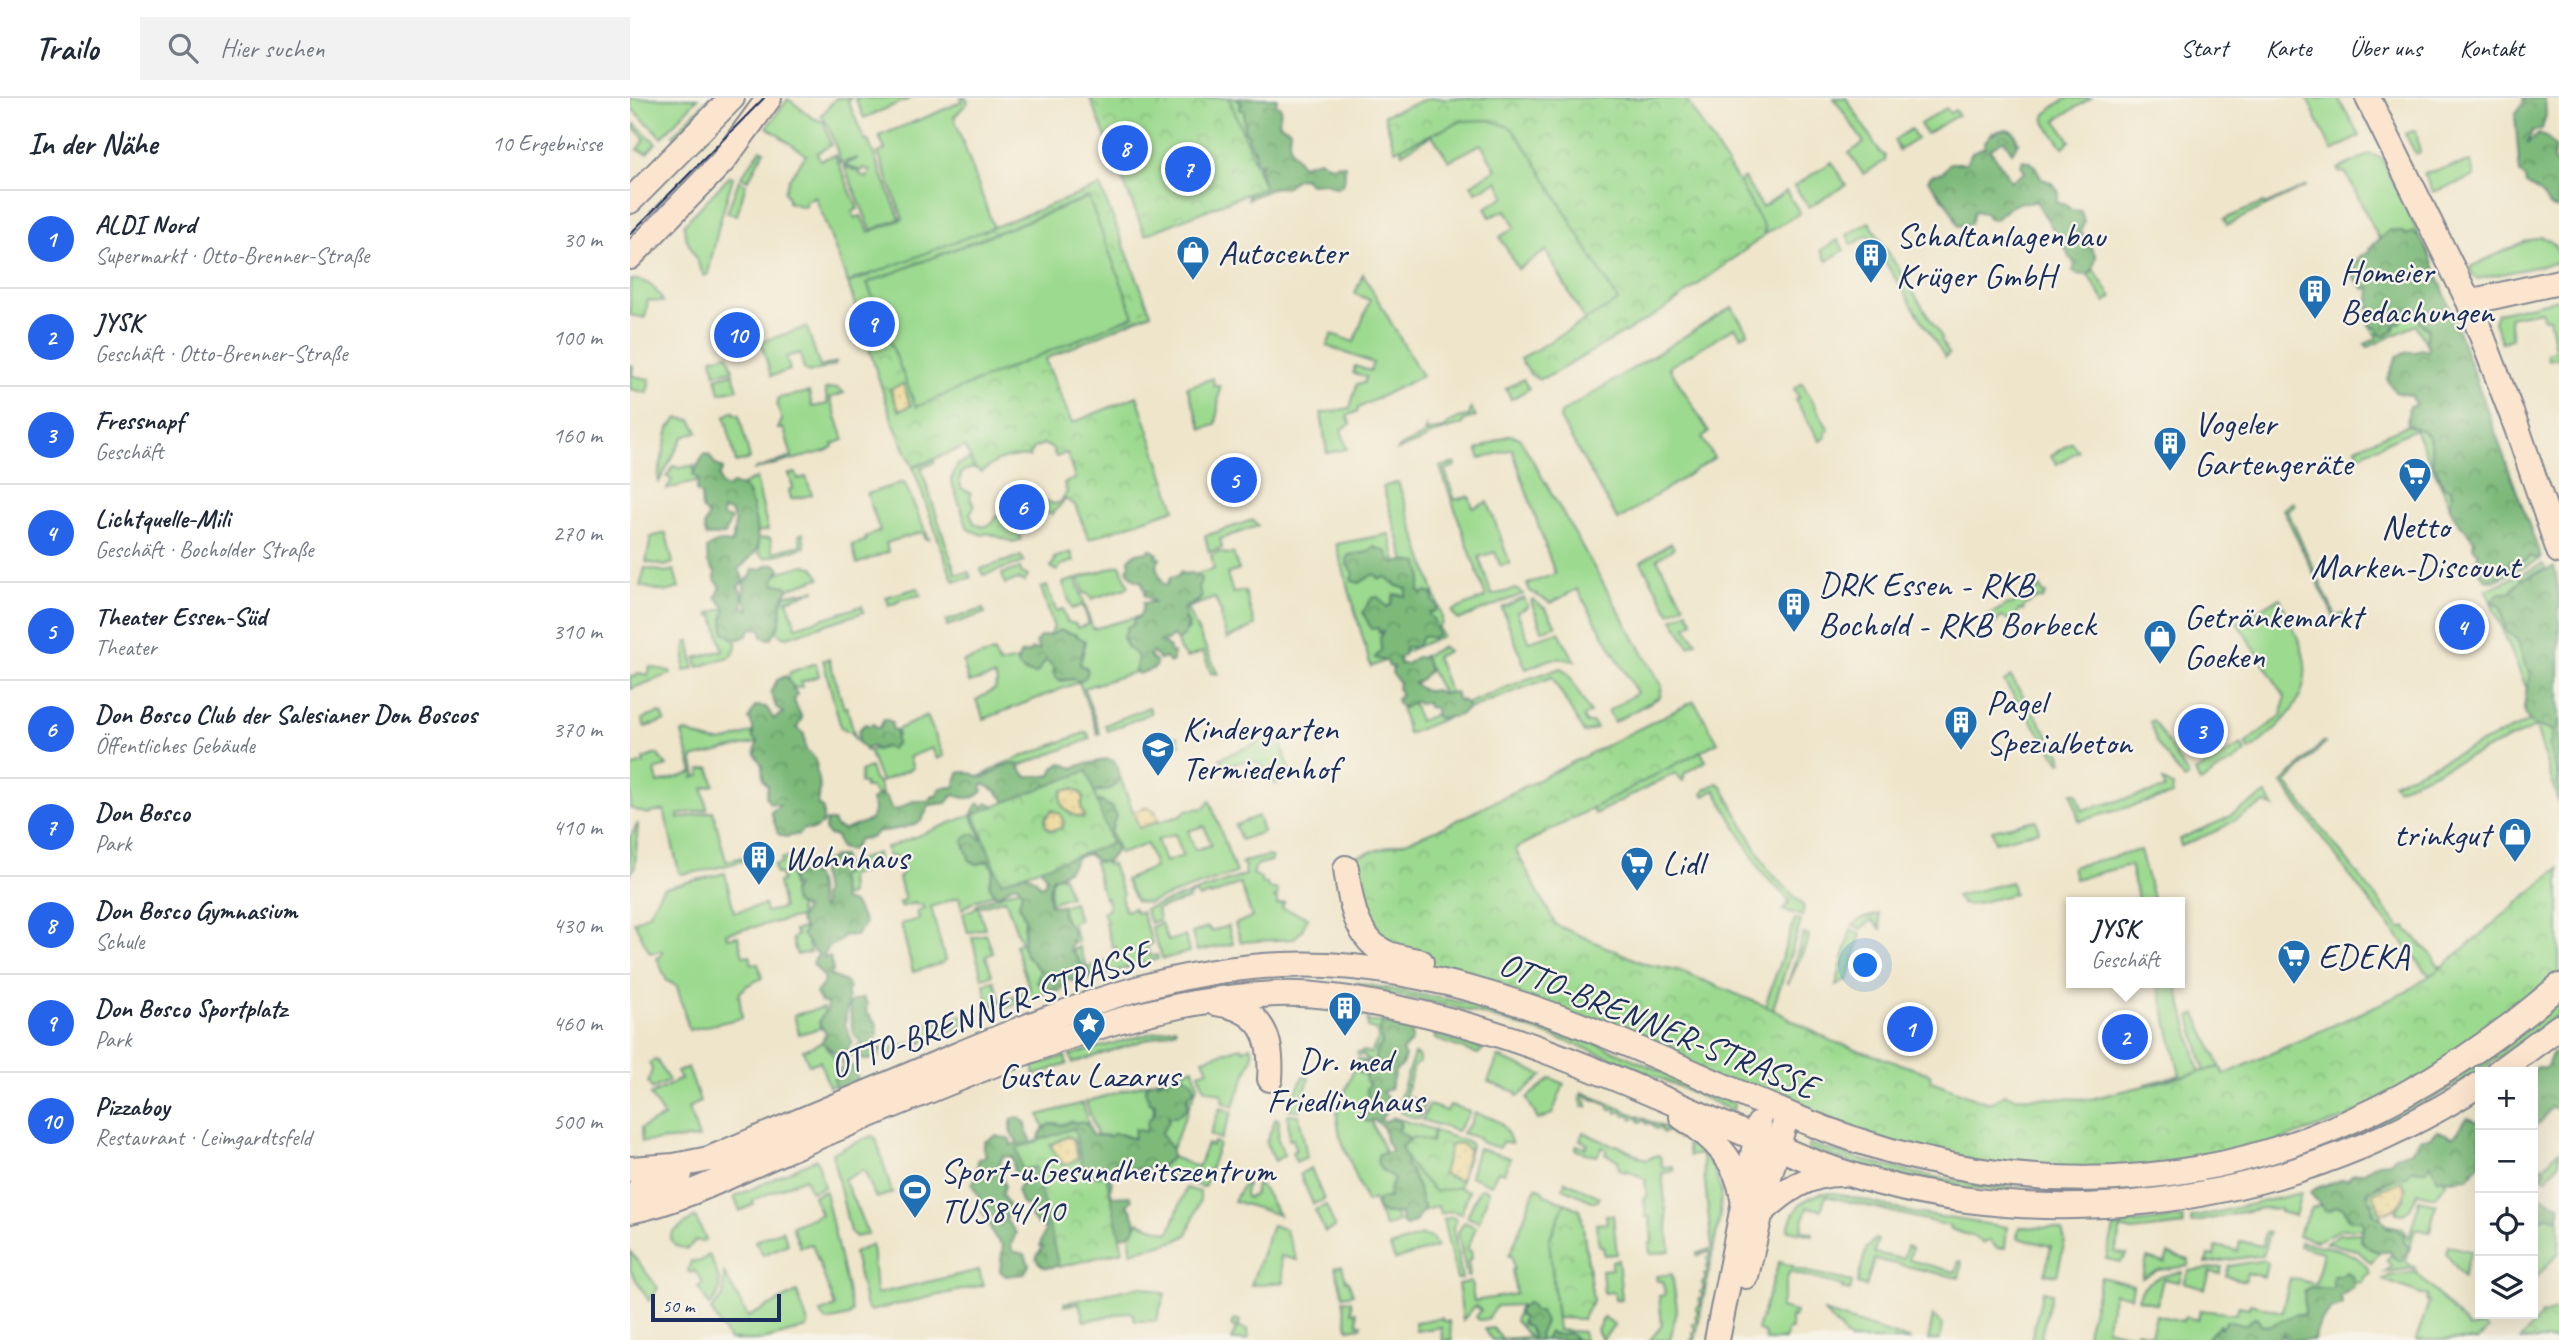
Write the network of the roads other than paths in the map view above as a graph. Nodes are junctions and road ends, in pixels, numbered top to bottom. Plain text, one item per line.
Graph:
1 (732, 98) edge
2 (769, 98) edge
3 (2368, 98) edge
4 (630, 201) edge
5 (630, 257) edge
6 (2559, 282) edge
7 (2469, 302) junction
8 (2559, 551) edge
9 (1346, 868) dead end
10 (2559, 986) edge
11 (1198, 1002) junction
12 (1525, 1004) junction
13 (2559, 1027) edge
14 (2505, 1067) edge
15 (1592, 1068) junction
16 (1270, 1079) dead end
17 (2475, 1087) edge
18 (1763, 1103) junction
19 (1787, 1114) junction
20 (1767, 1143) junction
21 (709, 1159) junction
22 (630, 1169) edge
23 (1856, 1176) junction
24 (630, 1197) edge
25 (1752, 1209) junction
26 (630, 1211) edge
27 (1717, 1340) edge
28 (1731, 1340) edge

1 - 4 street
2 - 5 street
3 - 7 street
6 - 7 street
7 - 8 street
9 - 12 street
10 - 19 street, OTTO-BRENNER-STRASSE
11 - 15 street, OTTO-BRENNER-STRASSE
11 - 16 street
11 - 26 street, OTTO-BRENNER-STRASSE
12 - 18 street, OTTO-BRENNER-STRASSE
12 - 21 street, OTTO-BRENNER-STRASSE
13 - 14 street
15 - 20 street, OTTO-BRENNER-STRASSE
15 - 25 street
17 - 23 street, OTTO-BRENNER-STRASSE
18 - 19 street, OTTO-BRENNER-STRASSE
18 - 20 street
19 - 20 street
20 - 23 street, OTTO-BRENNER-STRASSE
20 - 25 street
21 - 22 street, OTTO-BRENNER-STRASSE
21 - 24 street
23 - 25 street
25 - 27 street
25 - 28 street

